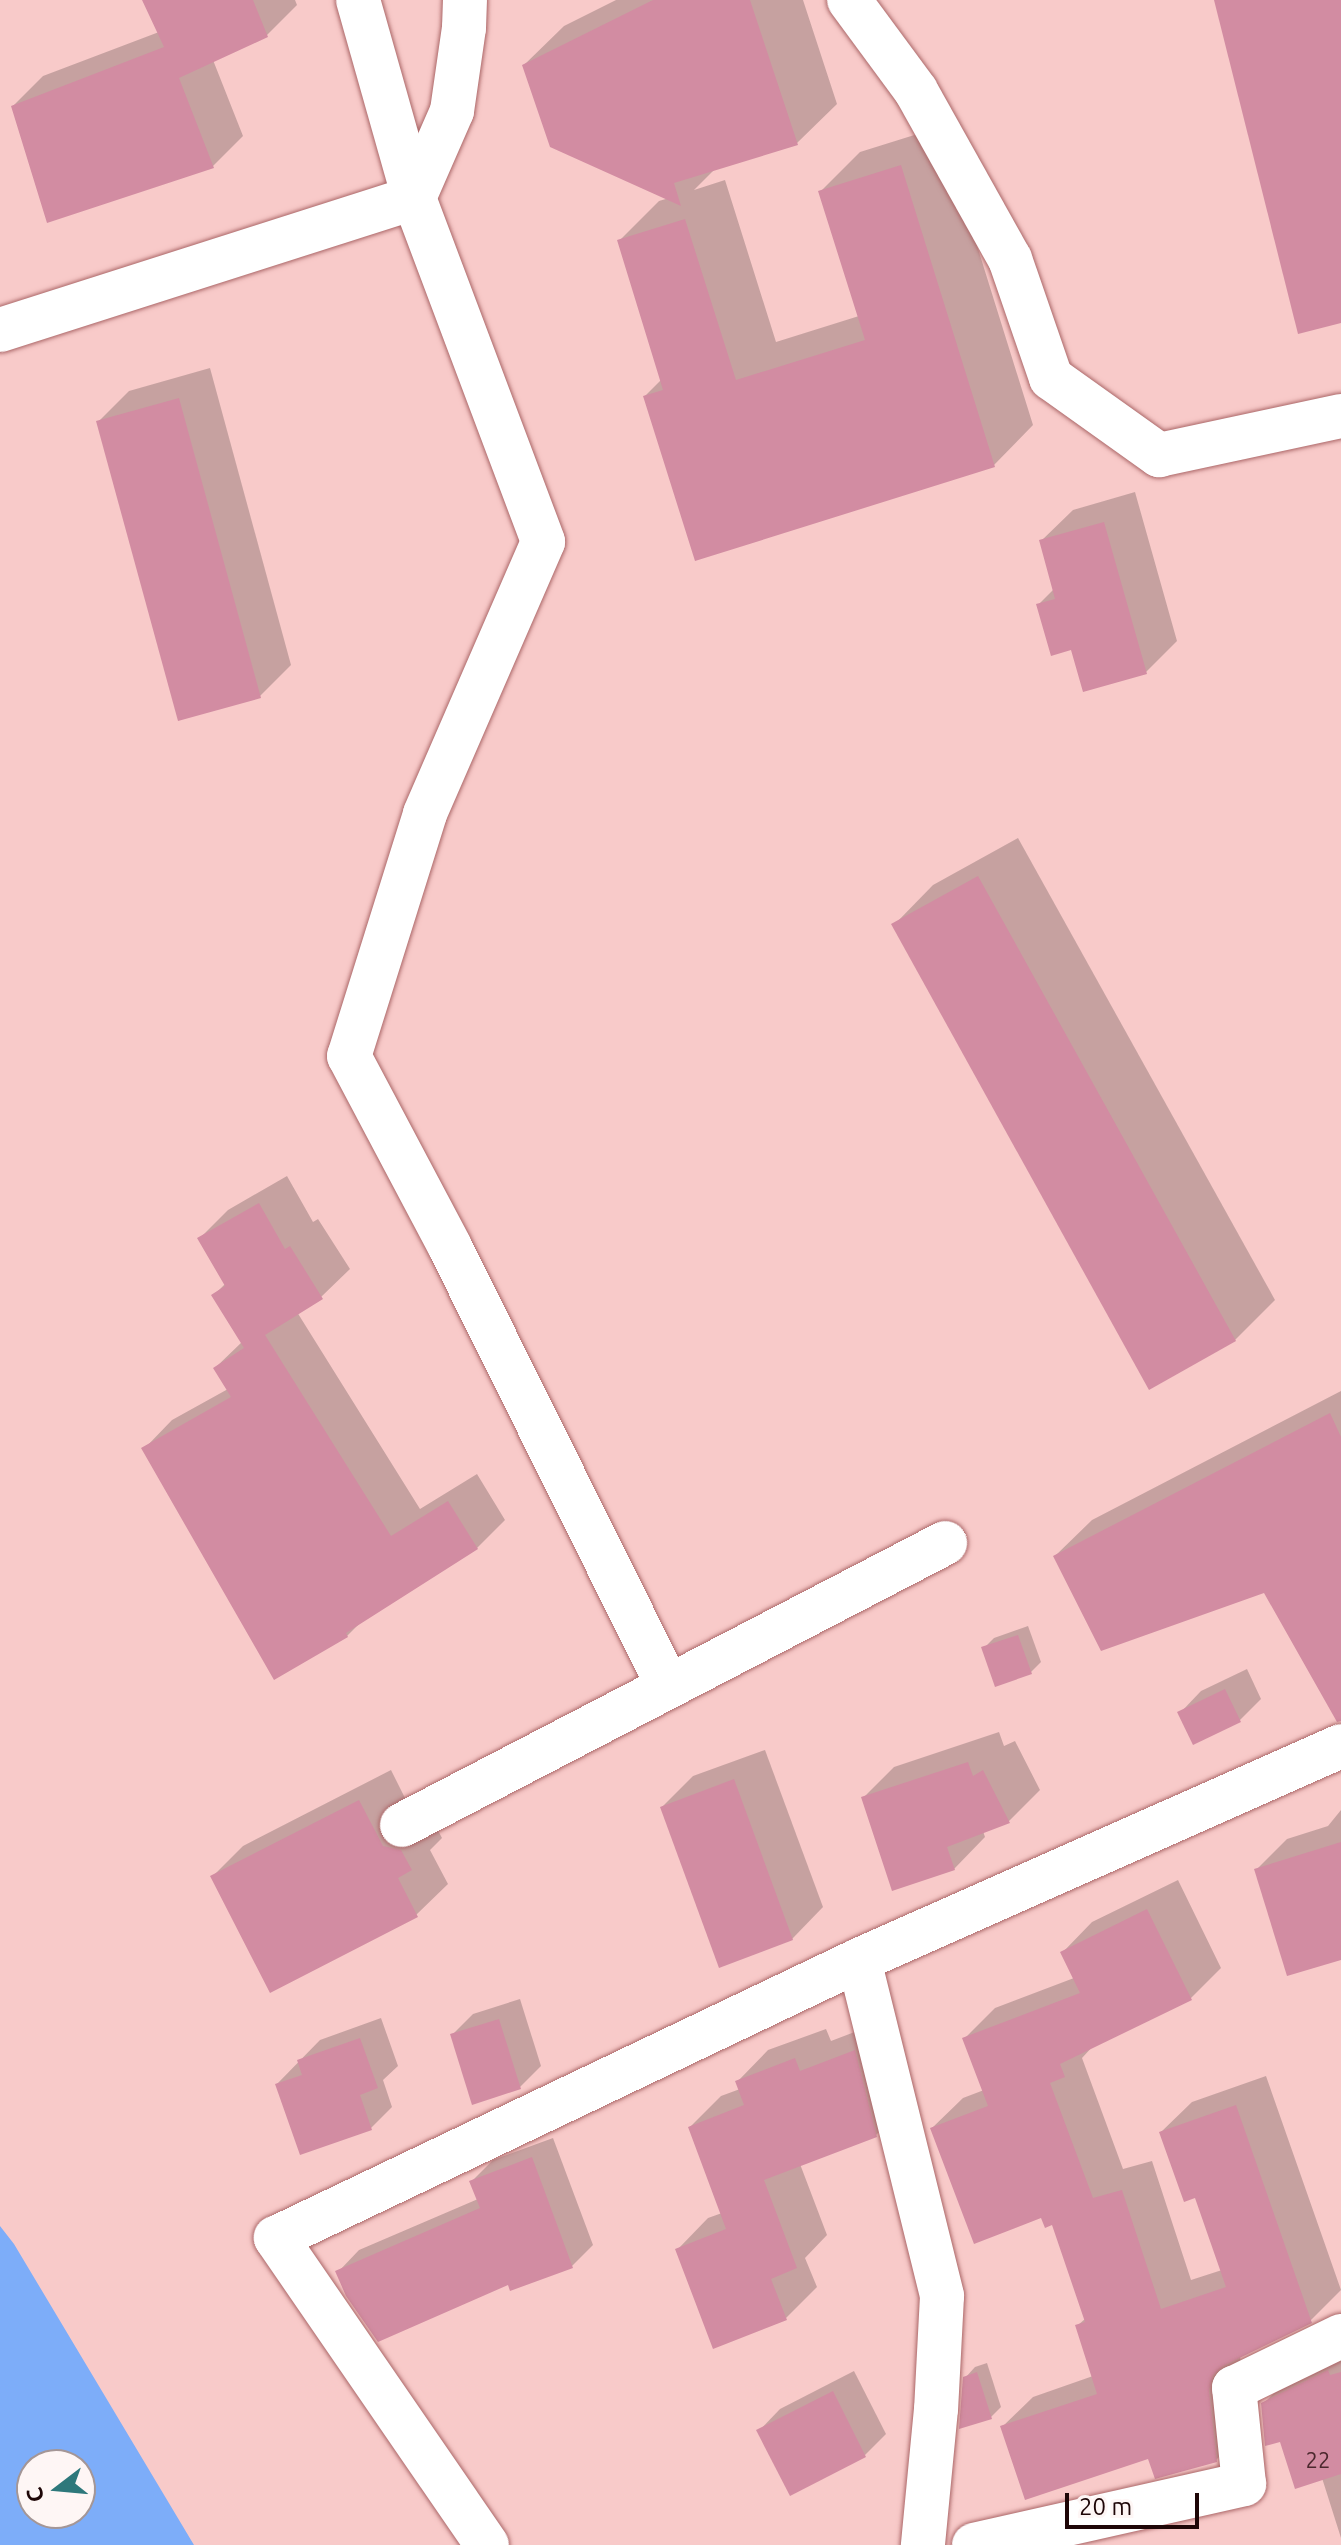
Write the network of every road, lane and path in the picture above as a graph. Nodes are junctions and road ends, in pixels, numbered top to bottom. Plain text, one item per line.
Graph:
1 (358, 0) edge
2 (465, 0) edge
3 (849, 0) edge
4 (414, 198) junction
5 (0, 330) edge
6 (1341, 416) edge
7 (945, 1543) dead end
8 (668, 1687) junction
9 (1341, 1746) edge
10 (402, 1825) dead end
11 (859, 1960) junction
12 (1341, 2336) edge
13 (487, 2545) edge
14 (923, 2545) edge
15 (974, 2545) edge

1 - 4 street
2 - 4 street
3 - 6 street
4 - 5 street
4 - 8 street
7 - 8 street
8 - 10 street
9 - 11 street
11 - 13 street
11 - 14 street
12 - 15 street

